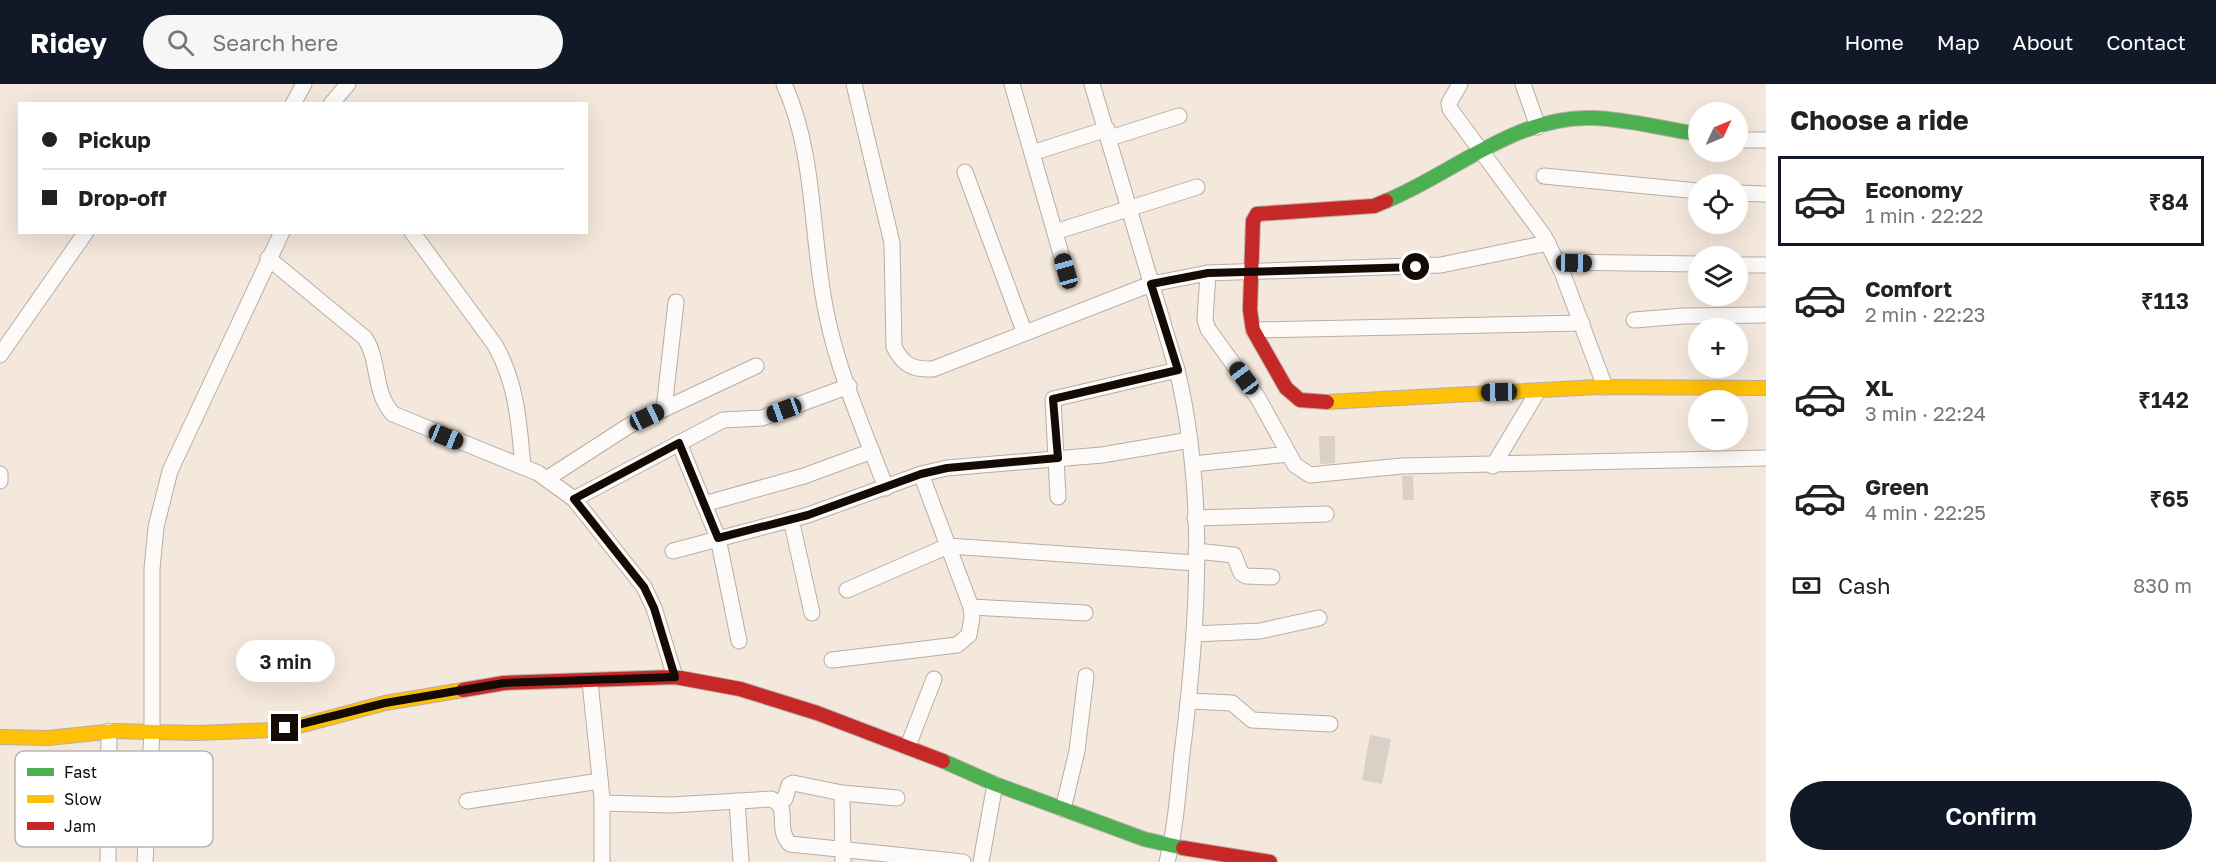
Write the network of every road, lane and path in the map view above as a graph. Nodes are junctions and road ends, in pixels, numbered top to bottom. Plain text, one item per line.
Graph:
1 (304, 84) edge
2 (348, 84) edge
3 (784, 84) edge
4 (854, 84) edge
5 (1012, 84) edge
6 (1092, 84) edge
7 (1461, 84) edge
8 (1523, 84) edge
9 (294, 102) edge
10 (333, 102) edge
11 (1179, 116) dead end
12 (1538, 126) junction
13 (1688, 132) edge
14 (1108, 133) junction
15 (1748, 140) edge
16 (1766, 140) edge
17 (1481, 150) junction
18 (1032, 153) junction
19 (965, 172) dead end
20 (1544, 177) dead end
21 (1197, 186) dead end
22 (1688, 190) edge
23 (1748, 193) edge
24 (1766, 194) edge
25 (1129, 207) junction
26 (1054, 232) junction
27 (85, 234) edge
28 (281, 234) edge
29 (413, 234) edge
30 (1548, 243) junction
31 (268, 258) junction
32 (1557, 262) junction
33 (1688, 264) edge
34 (1748, 265) edge
35 (1766, 265) edge
36 (1066, 271) dead end
37 (1208, 273) junction
38 (1254, 273) junction
39 (1151, 284) junction
40 (676, 302) dead end
41 (1766, 315) edge
42 (1634, 320) dead end
43 (1582, 323) junction
44 (1254, 330) junction
45 (1024, 331) junction
46 (0, 355) edge
47 (756, 366) dead end
48 (1178, 370) junction
49 (849, 386) junction
50 (1605, 387) junction
51 (1766, 388) edge
52 (1538, 391) junction
53 (664, 409) junction
54 (1190, 440) junction
55 (679, 443) junction
56 (872, 451) junction
57 (1289, 454) junction
58 (1058, 458) junction
59 (1766, 458) edge
60 (1193, 464) junction
61 (1493, 466) junction
62 (523, 467) junction
63 (0, 474) edge
64 (921, 474) junction
65 (548, 478) junction
66 (0, 481) edge
67 (886, 488) junction
68 (1059, 497) dead end
69 (574, 499) junction
70 (704, 504) junction
71 (1326, 514) dead end
72 (1195, 518) junction
73 (791, 519) junction
74 (718, 538) junction
75 (948, 546) junction
76 (673, 551) dead end
77 (1196, 557) junction
78 (1272, 577) dead end
79 (847, 590) dead end
80 (970, 607) junction
81 (812, 613) dead end
82 (1085, 613) dead end
83 (1319, 618) dead end
84 (1194, 634) junction
85 (739, 641) dead end
86 (832, 660) dead end
87 (1086, 676) dead end
88 (675, 677) junction
89 (934, 679) dead end
90 (590, 682) junction
91 (1190, 701) junction
92 (1330, 724) dead end
93 (112, 731) junction
94 (148, 731) junction
95 (0, 737) edge
96 (908, 746) junction
97 (111, 751) edge
98 (148, 751) edge
99 (600, 782) junction
100 (995, 784) junction
101 (842, 793) junction
102 (897, 798) dead end
103 (467, 801) dead end
104 (737, 801) junction
105 (778, 802) junction
106 (602, 803) junction
107 (1063, 809) junction
108 (1171, 846) junction
109 (108, 847) edge
110 (145, 847) edge
111 (843, 856) edge
112 (913, 859) edge
113 (108, 862) edge
114 (145, 862) edge
115 (602, 862) edge
116 (741, 862) edge
117 (963, 862) edge
118 (981, 862) edge
119 (1167, 862) edge
120 (1270, 862) edge

1 - 9 street
2 - 10 street
3 - 49 street
4 - 45 street
5 - 18 street
6 - 14 street
7 - 17 street
8 - 12 street
11 - 14 street
12 - 13 street
12 - 17 street
14 - 18 street
14 - 25 street
15 - 16 street
17 - 30 street
17 - 38 street
18 - 26 street
19 - 45 street
20 - 22 street
21 - 25 street
23 - 24 street
25 - 26 street
25 - 39 street
26 - 36 street
27 - 46 street
28 - 31 street
29 - 62 street
30 - 32 street
30 - 38 street
31 - 62 street
31 - 94 street
32 - 33 street
32 - 43 street
34 - 35 street
37 - 38 street
37 - 39 street
37 - 57 street
38 - 44 street
39 - 45 street
39 - 48 street
40 - 53 street
41 - 42 street
43 - 44 street
43 - 50 street
44 - 52 street
47 - 53 street
48 - 54 street
48 - 58 street
49 - 55 street
49 - 56 street
50 - 51 street
50 - 52 street
52 - 61 street
53 - 65 street
54 - 58 street
54 - 60 street
55 - 69 street
55 - 70 street
56 - 67 street
56 - 70 street
57 - 60 street
57 - 61 street
58 - 64 street
58 - 68 street
59 - 61 street
60 - 72 street
62 - 65 street
63 - 66 street
64 - 67 street
64 - 75 street
65 - 69 street
67 - 73 street
69 - 88 street
70 - 74 street
71 - 72 street
72 - 77 street
73 - 74 street
73 - 81 street
74 - 76 street
74 - 85 street
75 - 77 street
75 - 79 street
75 - 80 street
77 - 78 street
77 - 84 street
80 - 82 street
80 - 86 street
83 - 84 street
84 - 91 street
87 - 107 street
88 - 90 street
88 - 96 street
89 - 96 street
90 - 94 street
90 - 99 street
91 - 92 street
91 - 108 street
93 - 94 street
93 - 95 street
93 - 97 street
94 - 98 street
96 - 100 street
99 - 103 street
99 - 106 street
100 - 107 street
100 - 118 street
101 - 102 street
101 - 105 street
101 - 111 street
104 - 105 street
104 - 106 street
104 - 116 street
105 - 111 street
106 - 115 street
107 - 108 street
108 - 119 street
108 - 120 street
109 - 113 street
110 - 114 street
111 - 112 street
112 - 117 street

